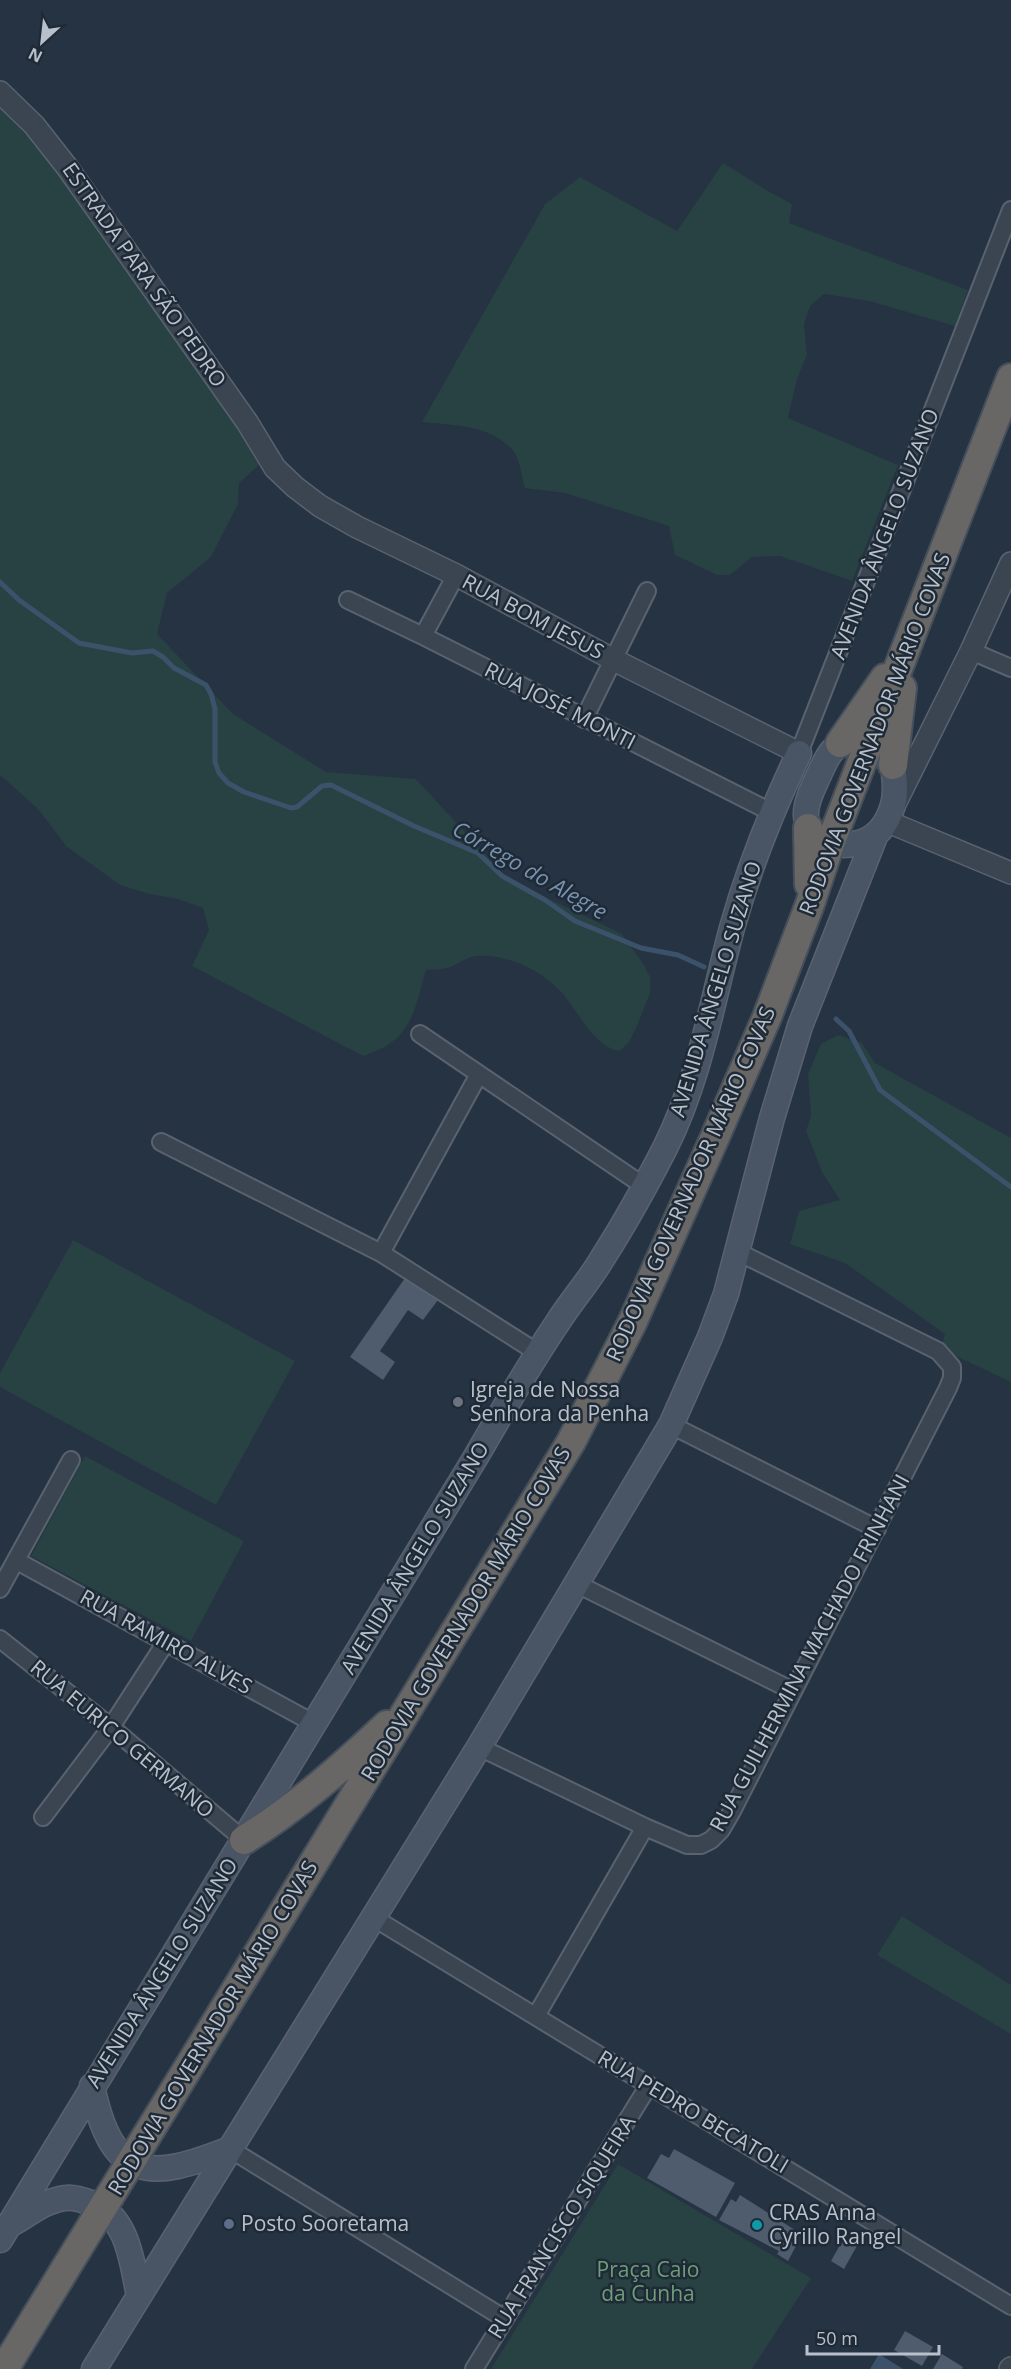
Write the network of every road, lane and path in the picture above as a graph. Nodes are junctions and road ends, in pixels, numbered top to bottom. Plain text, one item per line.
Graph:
1 (0, 92) edge
2 (1011, 210) edge
3 (1011, 378) edge
4 (276, 468) joint
5 (1011, 563) edge
6 (456, 575) junction
7 (647, 591) dead end
8 (348, 600) dead end
9 (423, 636) junction
10 (907, 647) junction
11 (971, 651) junction
12 (614, 660) junction
13 (1011, 668) edge
14 (584, 719) junction
15 (870, 743) junction
16 (836, 746) junction
17 (799, 753) junction
18 (893, 765) junction
19 (814, 785) junction
20 (771, 812) junction
21 (857, 830) junction
22 (1011, 873) edge
23 (420, 1034) dead end
24 (479, 1074) junction
25 (161, 1142) dead end
26 (644, 1186) junction
27 (736, 1251) junction
28 (381, 1252) junction
29 (538, 1353) junction
30 (671, 1425) junction
31 (71, 1460) dead end
32 (877, 1529) junction
33 (17, 1561) junction
34 (577, 1584) junction
35 (0, 1589) edge
36 (0, 1639) edge
37 (166, 1642) junction
38 (793, 1691) junction
39 (411, 1704) junction
40 (315, 1724) junction
41 (111, 1727) junction
42 (479, 1748) junction
43 (43, 1817) dead end
44 (645, 1827) junction
45 (244, 1840) junction
46 (374, 1918) junction
47 (536, 2016) junction
48 (649, 2085) junction
49 (92, 2086) junction
50 (230, 2149) junction
51 (131, 2163) junction
52 (104, 2207) junction
53 (2, 2236) edge
54 (139, 2296) junction
55 (1011, 2306) edge
56 (506, 2319) junction
57 (4, 2369) edge
58 (94, 2369) edge
59 (474, 2369) edge

1 - 4 street, ESTRADA PARA SÃO PEDRO
2 - 17 street, AVENIDA ÂNGELO SUZANO
3 - 10 highway, RODOVIA GOVERNADOR MÁRIO COVAS
4 - 6 street, RUA BOM JESUS
5 - 11 street
6 - 9 street
6 - 12 street, RUA BOM JESUS
7 - 12 street
8 - 9 street, RUA JOSÉ MONTI
9 - 14 street, RUA JOSÉ MONTI
10 - 15 highway, RODOVIA GOVERNADOR MÁRIO COVAS
10 - 16 highway
10 - 18 highway
11 - 13 street
11 - 21 street
12 - 14 street
12 - 17 street, RUA BOM JESUS
14 - 20 street, RUA JOSÉ MONTI
15 - 16 main road
15 - 18 main road
15 - 21 highway, RODOVIA GOVERNADOR MÁRIO COVAS
16 - 17 main road
16 - 19 main road
17 - 19 main road
17 - 20 main road, AVENIDA ÂNGELO SUZANO
18 - 21 main road
19 - 21 main road
20 - 26 main road, AVENIDA ÂNGELO SUZANO
21 - 22 street
21 - 27 main road
21 - 39 highway, RODOVIA GOVERNADOR MÁRIO COVAS
23 - 24 street
24 - 26 street
24 - 28 street
25 - 28 street
26 - 29 main road, AVENIDA ÂNGELO SUZANO
27 - 30 main road
27 - 32 street, RUA GUILHERMINA MACHADO FRINHANI
28 - 29 street
29 - 40 main road, AVENIDA ÂNGELO SUZANO
30 - 32 street
30 - 34 main road
31 - 33 street
32 - 38 street, RUA GUILHERMINA MACHADO FRINHANI
33 - 35 street
33 - 37 street, RUA RAMIRO ALVES
34 - 38 street
34 - 42 main road
36 - 41 street, RUA EURICO GERMANO
37 - 40 street, RUA RAMIRO ALVES
37 - 41 street
38 - 44 street, RUA GUILHERMINA MACHADO FRINHANI
39 - 45 highway
39 - 51 highway, RODOVIA GOVERNADOR MÁRIO COVAS
40 - 45 main road, AVENIDA ÂNGELO SUZANO
41 - 43 street
41 - 45 street, RUA EURICO GERMANO
42 - 44 street, RUA GUILHERMINA MACHADO FRINHANI
42 - 46 main road
44 - 47 street
45 - 49 main road, AVENIDA ÂNGELO SUZANO
46 - 47 street, RUA PEDRO BECATOLI
46 - 50 main road
47 - 48 street, RUA PEDRO BECATOLI
48 - 55 street, RUA PEDRO BECATOLI
48 - 56 street, RUA FRANCISCO SIQUEIRA
49 - 51 main road
49 - 53 main road, AVENIDA ÂNGELO SUZANO
50 - 51 main road
50 - 54 main road
50 - 56 street
51 - 52 highway, RODOVIA GOVERNADOR MÁRIO COVAS
52 - 53 main road
52 - 54 main road
52 - 57 highway, RODOVIA GOVERNADOR MÁRIO COVAS
54 - 58 main road
56 - 59 street, RUA FRANCISCO SIQUEIRA

